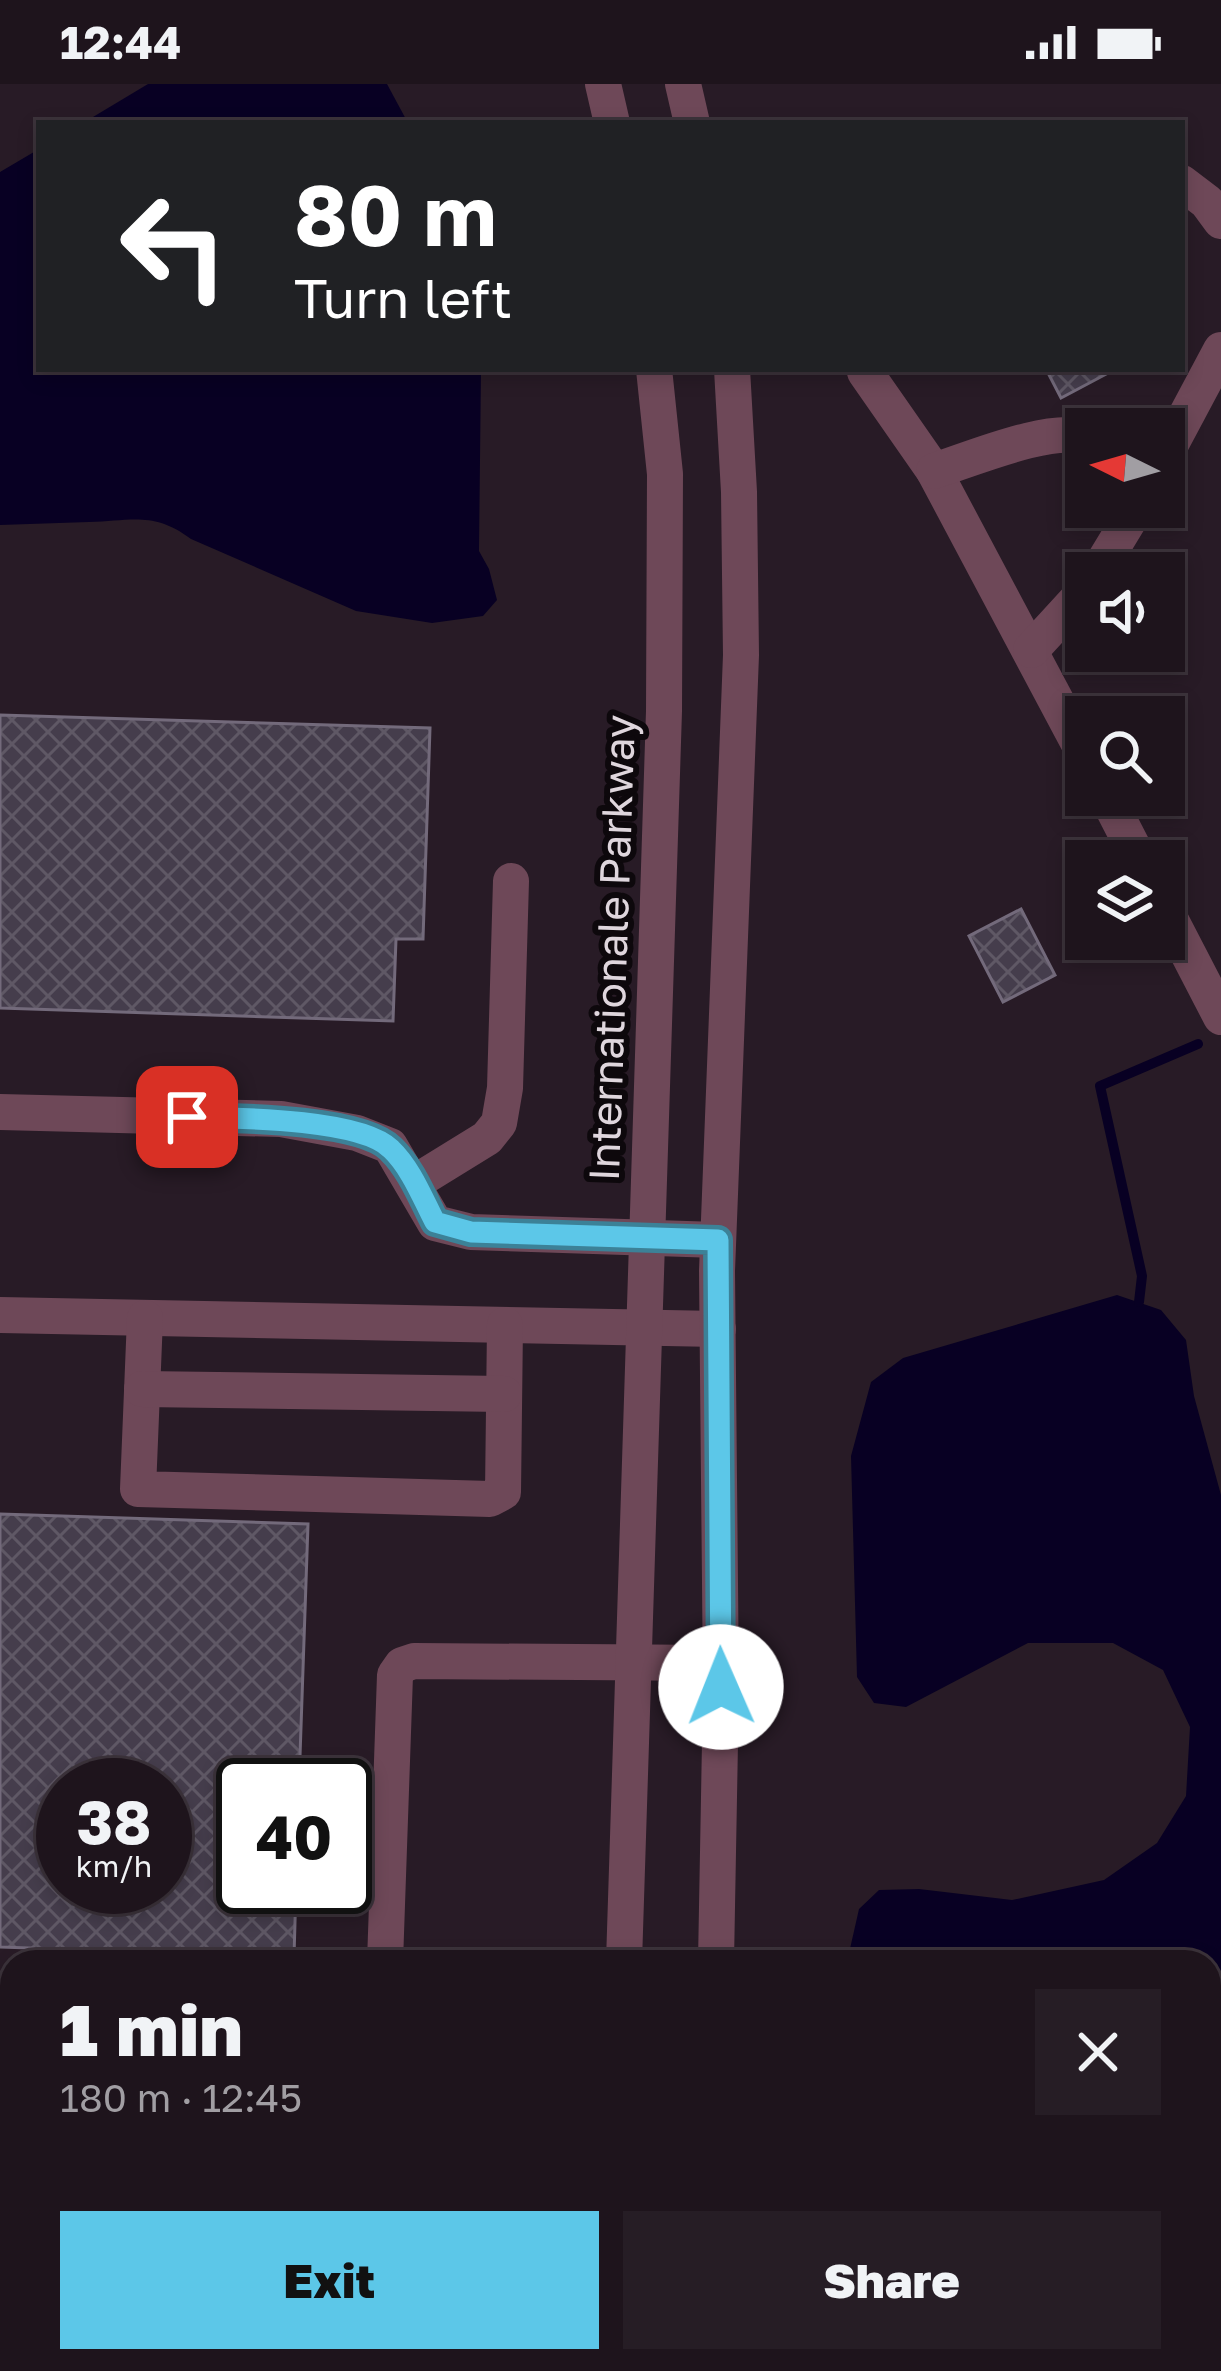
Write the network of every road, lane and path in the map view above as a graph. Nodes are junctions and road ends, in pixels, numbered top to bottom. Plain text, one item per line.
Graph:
1 (603, 84) edge
2 (683, 84) edge
3 (611, 120) edge
4 (691, 120) edge
5 (1185, 185) edge
6 (1221, 221) edge
7 (1221, 350) edge
8 (654, 372) edge
9 (732, 372) edge
10 (865, 372) edge
11 (1185, 418) edge
12 (1065, 435) edge
13 (934, 471) junction
14 (1065, 612) edge
15 (1030, 650) junction
16 (1065, 717) edge
17 (511, 881) dead end
18 (1185, 948) edge
19 (1221, 1017) edge
20 (0, 1112) edge
21 (415, 1183) junction
22 (646, 1239) junction
23 (718, 1240) junction
24 (0, 1315) edge
25 (145, 1318) junction
26 (505, 1325) junction
27 (718, 1329) junction
28 (643, 1330) junction
29 (142, 1389) junction
30 (504, 1394) junction
31 (633, 1662) junction
32 (721, 1663) junction
33 (385, 1950) edge
34 (623, 1950) edge
35 (716, 1950) edge

1 - 3 street
2 - 4 street
5 - 6 street
7 - 11 street
8 - 22 street, Internationale Parkway
9 - 23 street
10 - 13 street
12 - 13 street
13 - 15 street
14 - 15 street
15 - 16 street
17 - 21 street
18 - 19 street
20 - 21 street
21 - 22 street
22 - 23 street
22 - 28 street, Internationale Parkway
23 - 27 street
24 - 25 street
25 - 26 street
25 - 29 street
26 - 28 street
26 - 30 street
27 - 28 street
27 - 32 street
28 - 31 street, Internationale Parkway
29 - 30 street
29 - 30 street
31 - 32 street
31 - 33 street
31 - 34 street, Internationale Parkway
32 - 35 street

